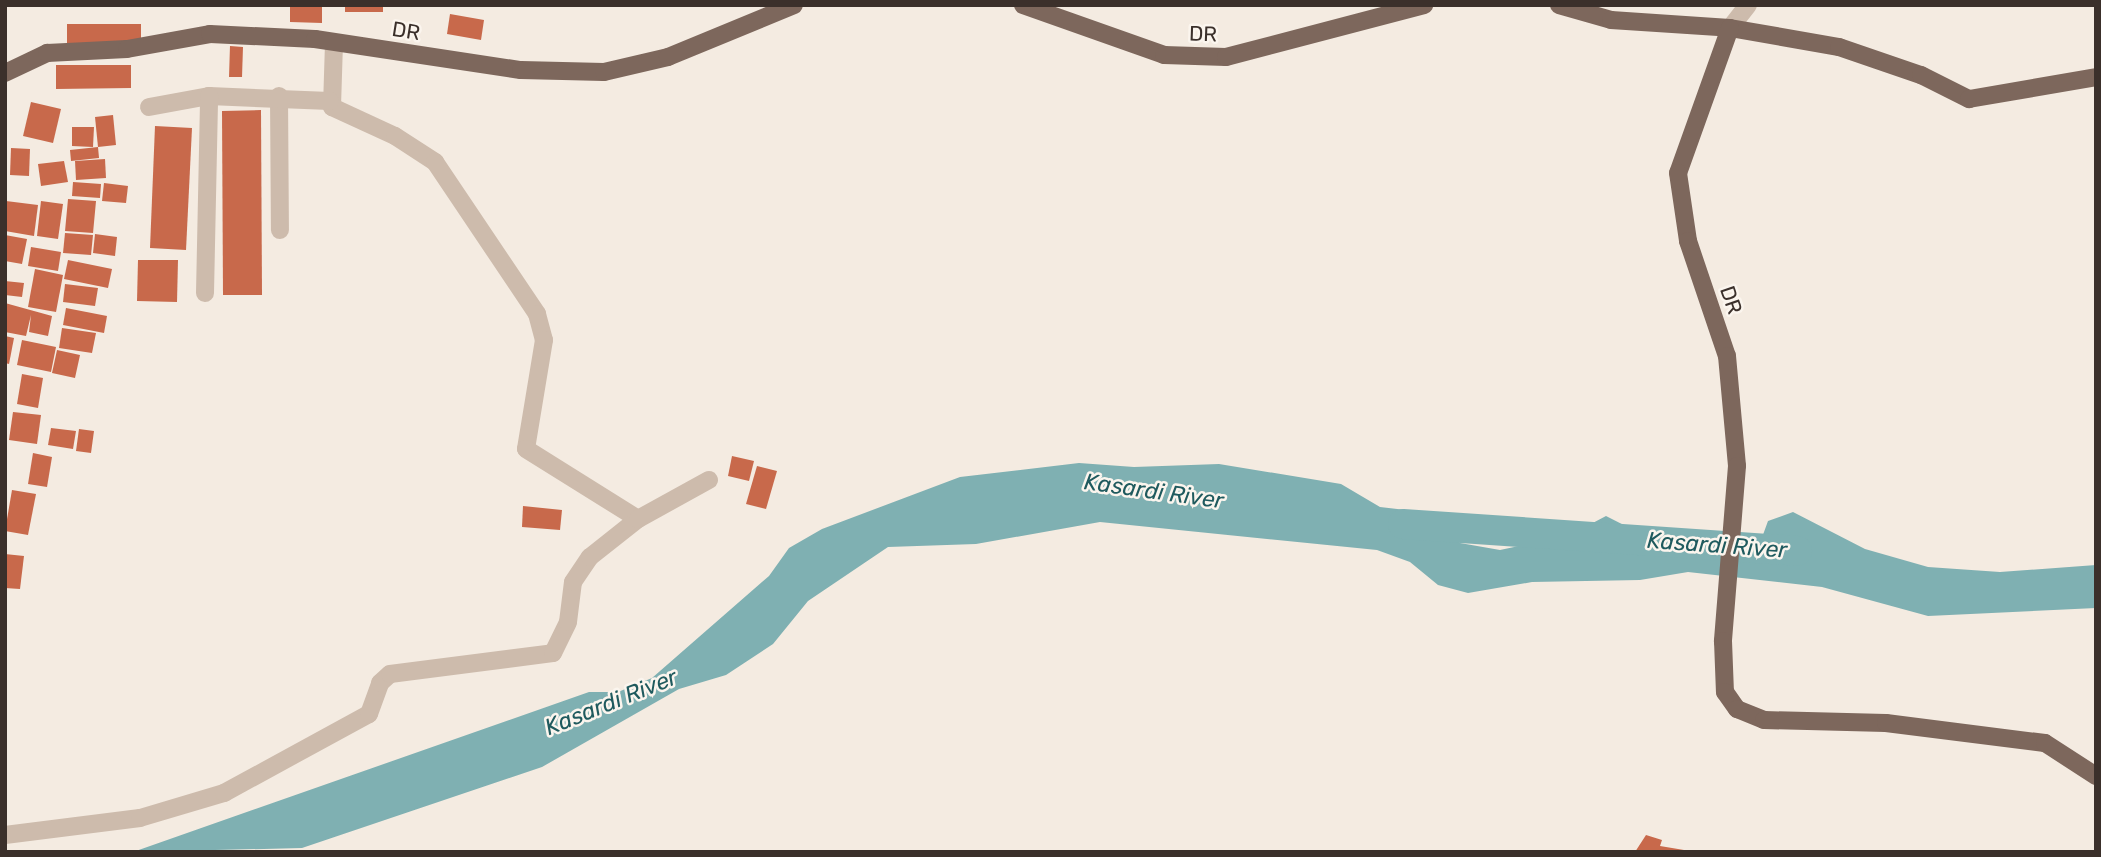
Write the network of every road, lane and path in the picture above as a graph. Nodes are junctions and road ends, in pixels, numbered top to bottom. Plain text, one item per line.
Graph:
1 (794, 5) edge
2 (1023, 5) edge
3 (1424, 5) edge
4 (1559, 5) edge
5 (1748, 5) edge
6 (1730, 28) junction
7 (334, 43) junction
8 (5, 73) edge
9 (2096, 77) edge
10 (209, 96) junction
11 (279, 96) junction
12 (330, 101) junction
13 (149, 107) dead end
14 (280, 230) dead end
15 (205, 293) dead end
16 (709, 480) dead end
17 (638, 519) junction
18 (2096, 776) edge
19 (5, 835) edge

1 - 7 main road, DR
2 - 3 main road, DR
4 - 6 main road
5 - 6 street
6 - 9 main road
6 - 18 main road, DR
7 - 8 main road, DR
7 - 12 street
10 - 11 street
10 - 13 street
10 - 15 street
11 - 12 street
11 - 14 street
12 - 17 street
16 - 17 street
17 - 19 street

